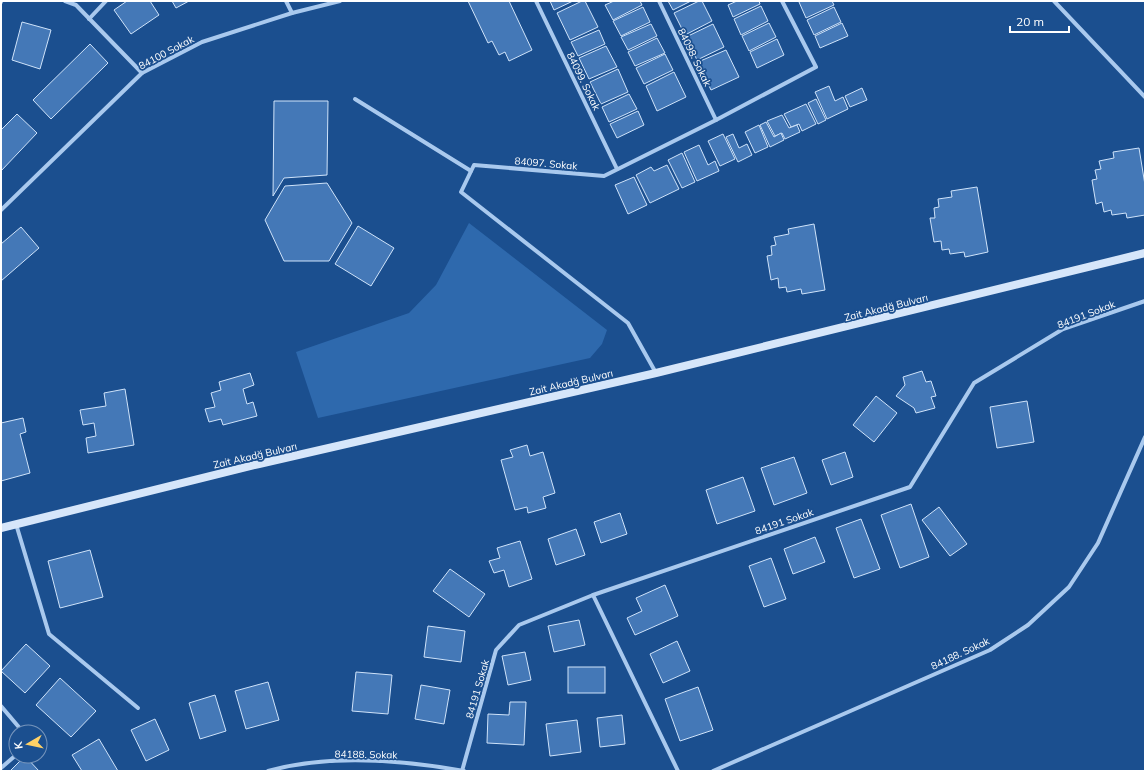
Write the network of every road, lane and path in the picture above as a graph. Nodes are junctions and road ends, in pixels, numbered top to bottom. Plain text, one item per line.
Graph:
1 (65, 1) edge
2 (106, 1) edge
3 (286, 1) edge
4 (340, 1) edge
5 (536, 1) edge
6 (659, 1) edge
7 (782, 1) edge
8 (1054, 1) edge
9 (292, 13) junction
10 (89, 19) junction
11 (142, 73) junction
12 (1145, 97) edge
13 (356, 99) dead end
14 (716, 120) junction
15 (617, 169) junction
16 (471, 171) junction
17 (1, 210) edge
18 (1145, 253) edge
19 (1145, 301) edge
20 (656, 373) junction
21 (1145, 438) edge
22 (16, 524) junction
23 (1, 528) edge
24 (593, 595) junction
25 (1, 706) edge
26 (138, 708) dead end
27 (16, 724) edge
28 (268, 771) edge
29 (463, 771) edge
30 (678, 771) edge
31 (713, 771) edge

1 - 10 street
2 - 10 street
3 - 9 street
4 - 9 street, 84100 Sokak
5 - 15 street, 84099. Sokak
6 - 14 street, 84098. Sokak
7 - 14 street, 84097. Sokak
8 - 12 street
9 - 11 street, 84100 Sokak
10 - 11 street
11 - 17 street, 84100 Sokak
13 - 16 street
14 - 15 street, 84097. Sokak
15 - 16 street, 84097. Sokak
16 - 20 street
18 - 20 street, Zait Akadğ Bulvarı
19 - 24 street, 84191 Sokak
20 - 22 street, Zait Akadğ Bulvarı
21 - 31 street, 84188. Sokak
22 - 23 street, Zait Akadğ Bulvarı
22 - 26 street
24 - 29 street, 84191 Sokak
24 - 30 street
25 - 27 street
28 - 29 street, 84188. Sokak

